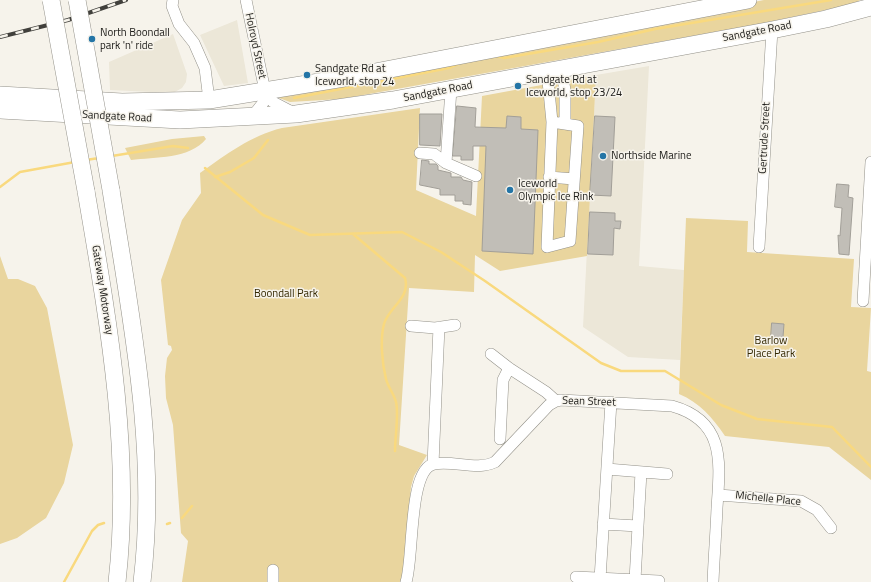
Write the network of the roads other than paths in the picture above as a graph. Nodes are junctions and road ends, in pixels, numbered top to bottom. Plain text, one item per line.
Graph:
1 (51, 0) edge
2 (77, 0) edge
3 (173, 0) edge
4 (246, 0) edge
5 (748, 0) edge
6 (871, 7) edge
7 (772, 30) junction
8 (554, 70) junction
9 (451, 89) junction
10 (265, 91) junction
11 (0, 95) edge
12 (209, 100) junction
13 (0, 110) edge
14 (296, 114) junction
15 (252, 117) junction
16 (552, 122) junction
17 (565, 123) junction
18 (420, 153) dead end
19 (871, 162) edge
20 (446, 163) junction
21 (476, 176) dead end
22 (549, 177) junction
23 (574, 179) junction
24 (759, 247) dead end
25 (863, 302) dead end
26 (455, 325) dead end
27 (412, 326) dead end
28 (439, 327) junction
29 (491, 354) dead end
30 (509, 368) junction
31 (556, 401) junction
32 (610, 402) junction
33 (500, 440) dead end
34 (433, 464) junction
35 (606, 469) junction
36 (641, 472) junction
37 (667, 474) dead end
38 (718, 495) junction
39 (603, 524) junction
40 (638, 526) junction
41 (831, 528) dead end
42 (273, 570) dead end
43 (576, 578) dead end
44 (600, 579) junction
45 (635, 580) junction
46 (659, 581) edge
47 (117, 582) edge
48 (142, 582) edge
49 (273, 582) edge
50 (406, 582) edge
51 (713, 582) edge

1 - 47 highway, Gateway Motorway, bridge
2 - 48 highway, bridge
3 - 12 street
4 - 10 street, Holroyd Street
5 - 10 highway, Sandgate Road
6 - 7 highway, Sandgate Road
7 - 8 highway, Sandgate Road
7 - 24 street, Gertrude Street
8 - 9 highway, Sandgate Road
8 - 16 street
8 - 17 street
9 - 14 highway, Sandgate Road
9 - 20 street
10 - 12 highway, Sandgate Road
10 - 14 street
10 - 15 street
11 - 12 highway, Sandgate Road
13 - 15 highway, Sandgate Road
14 - 15 highway, Sandgate Road
16 - 17 street
16 - 22 street
17 - 23 street
18 - 20 street
19 - 25 street
20 - 21 street
22 - 23 street
22 - 23 street
26 - 28 street
27 - 28 street
28 - 34 street
29 - 30 street
30 - 31 street
30 - 33 street
31 - 32 street, Sean Street
31 - 34 street, Sean Street
32 - 35 street
32 - 38 street, Sean Street
34 - 50 street
35 - 36 street
35 - 39 street
36 - 37 street
36 - 40 street
38 - 41 street, Michelle Place
38 - 51 street, Sean Street
39 - 40 street
39 - 44 street
40 - 45 street
42 - 49 street
43 - 44 street
44 - 45 street
45 - 46 street

